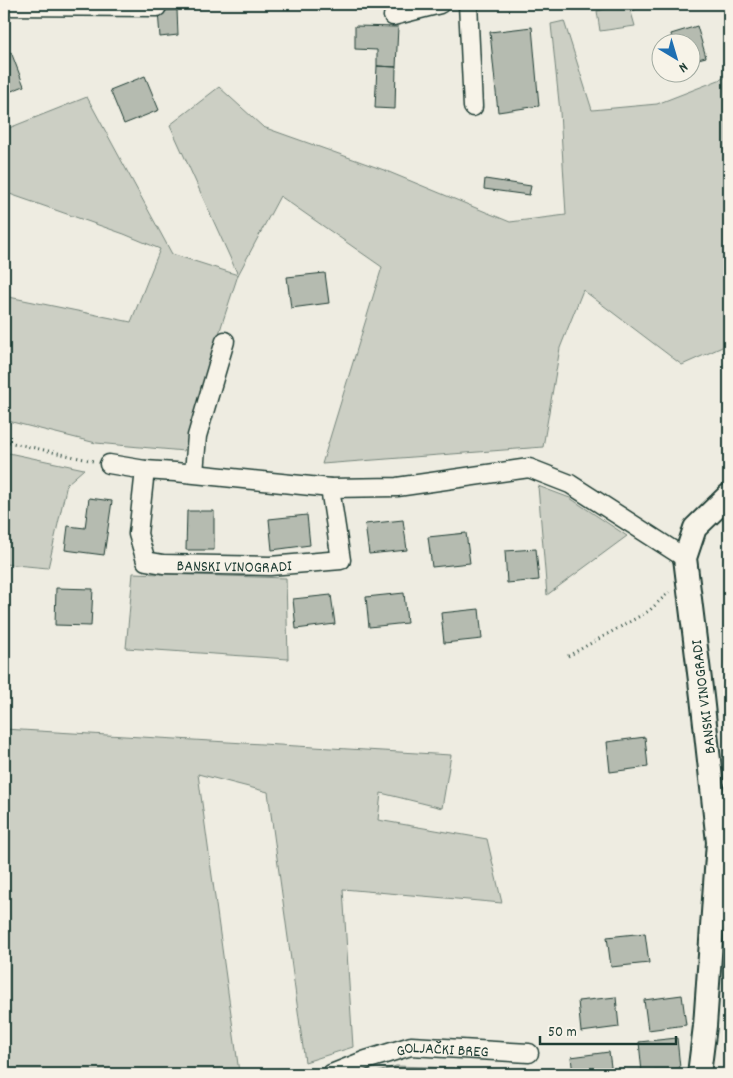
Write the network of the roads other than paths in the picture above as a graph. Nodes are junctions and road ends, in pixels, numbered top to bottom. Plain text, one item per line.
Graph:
1 (440, 4) edge
2 (468, 4) edge
3 (4, 6) edge
4 (158, 7) dead end
5 (393, 16) dead end
6 (474, 107) dead end
7 (226, 341) dead end
8 (109, 464) road end
9 (145, 470) junction
10 (194, 474) junction
11 (330, 488) junction
12 (729, 496) edge
13 (685, 558) junction
14 (529, 1053) dead end
15 (331, 1074) edge
16 (699, 1074) edge

1 - 5 street
2 - 6 street
3 - 4 street
7 - 10 street
8 - 9 street
9 - 10 street
9 - 11 street, BANSKI VINOGRADI
10 - 11 street
11 - 13 street
12 - 13 street, BANSKI VINOGRADI
13 - 16 street, BANSKI VINOGRADI
14 - 15 street, GOLJAČKI BREG

